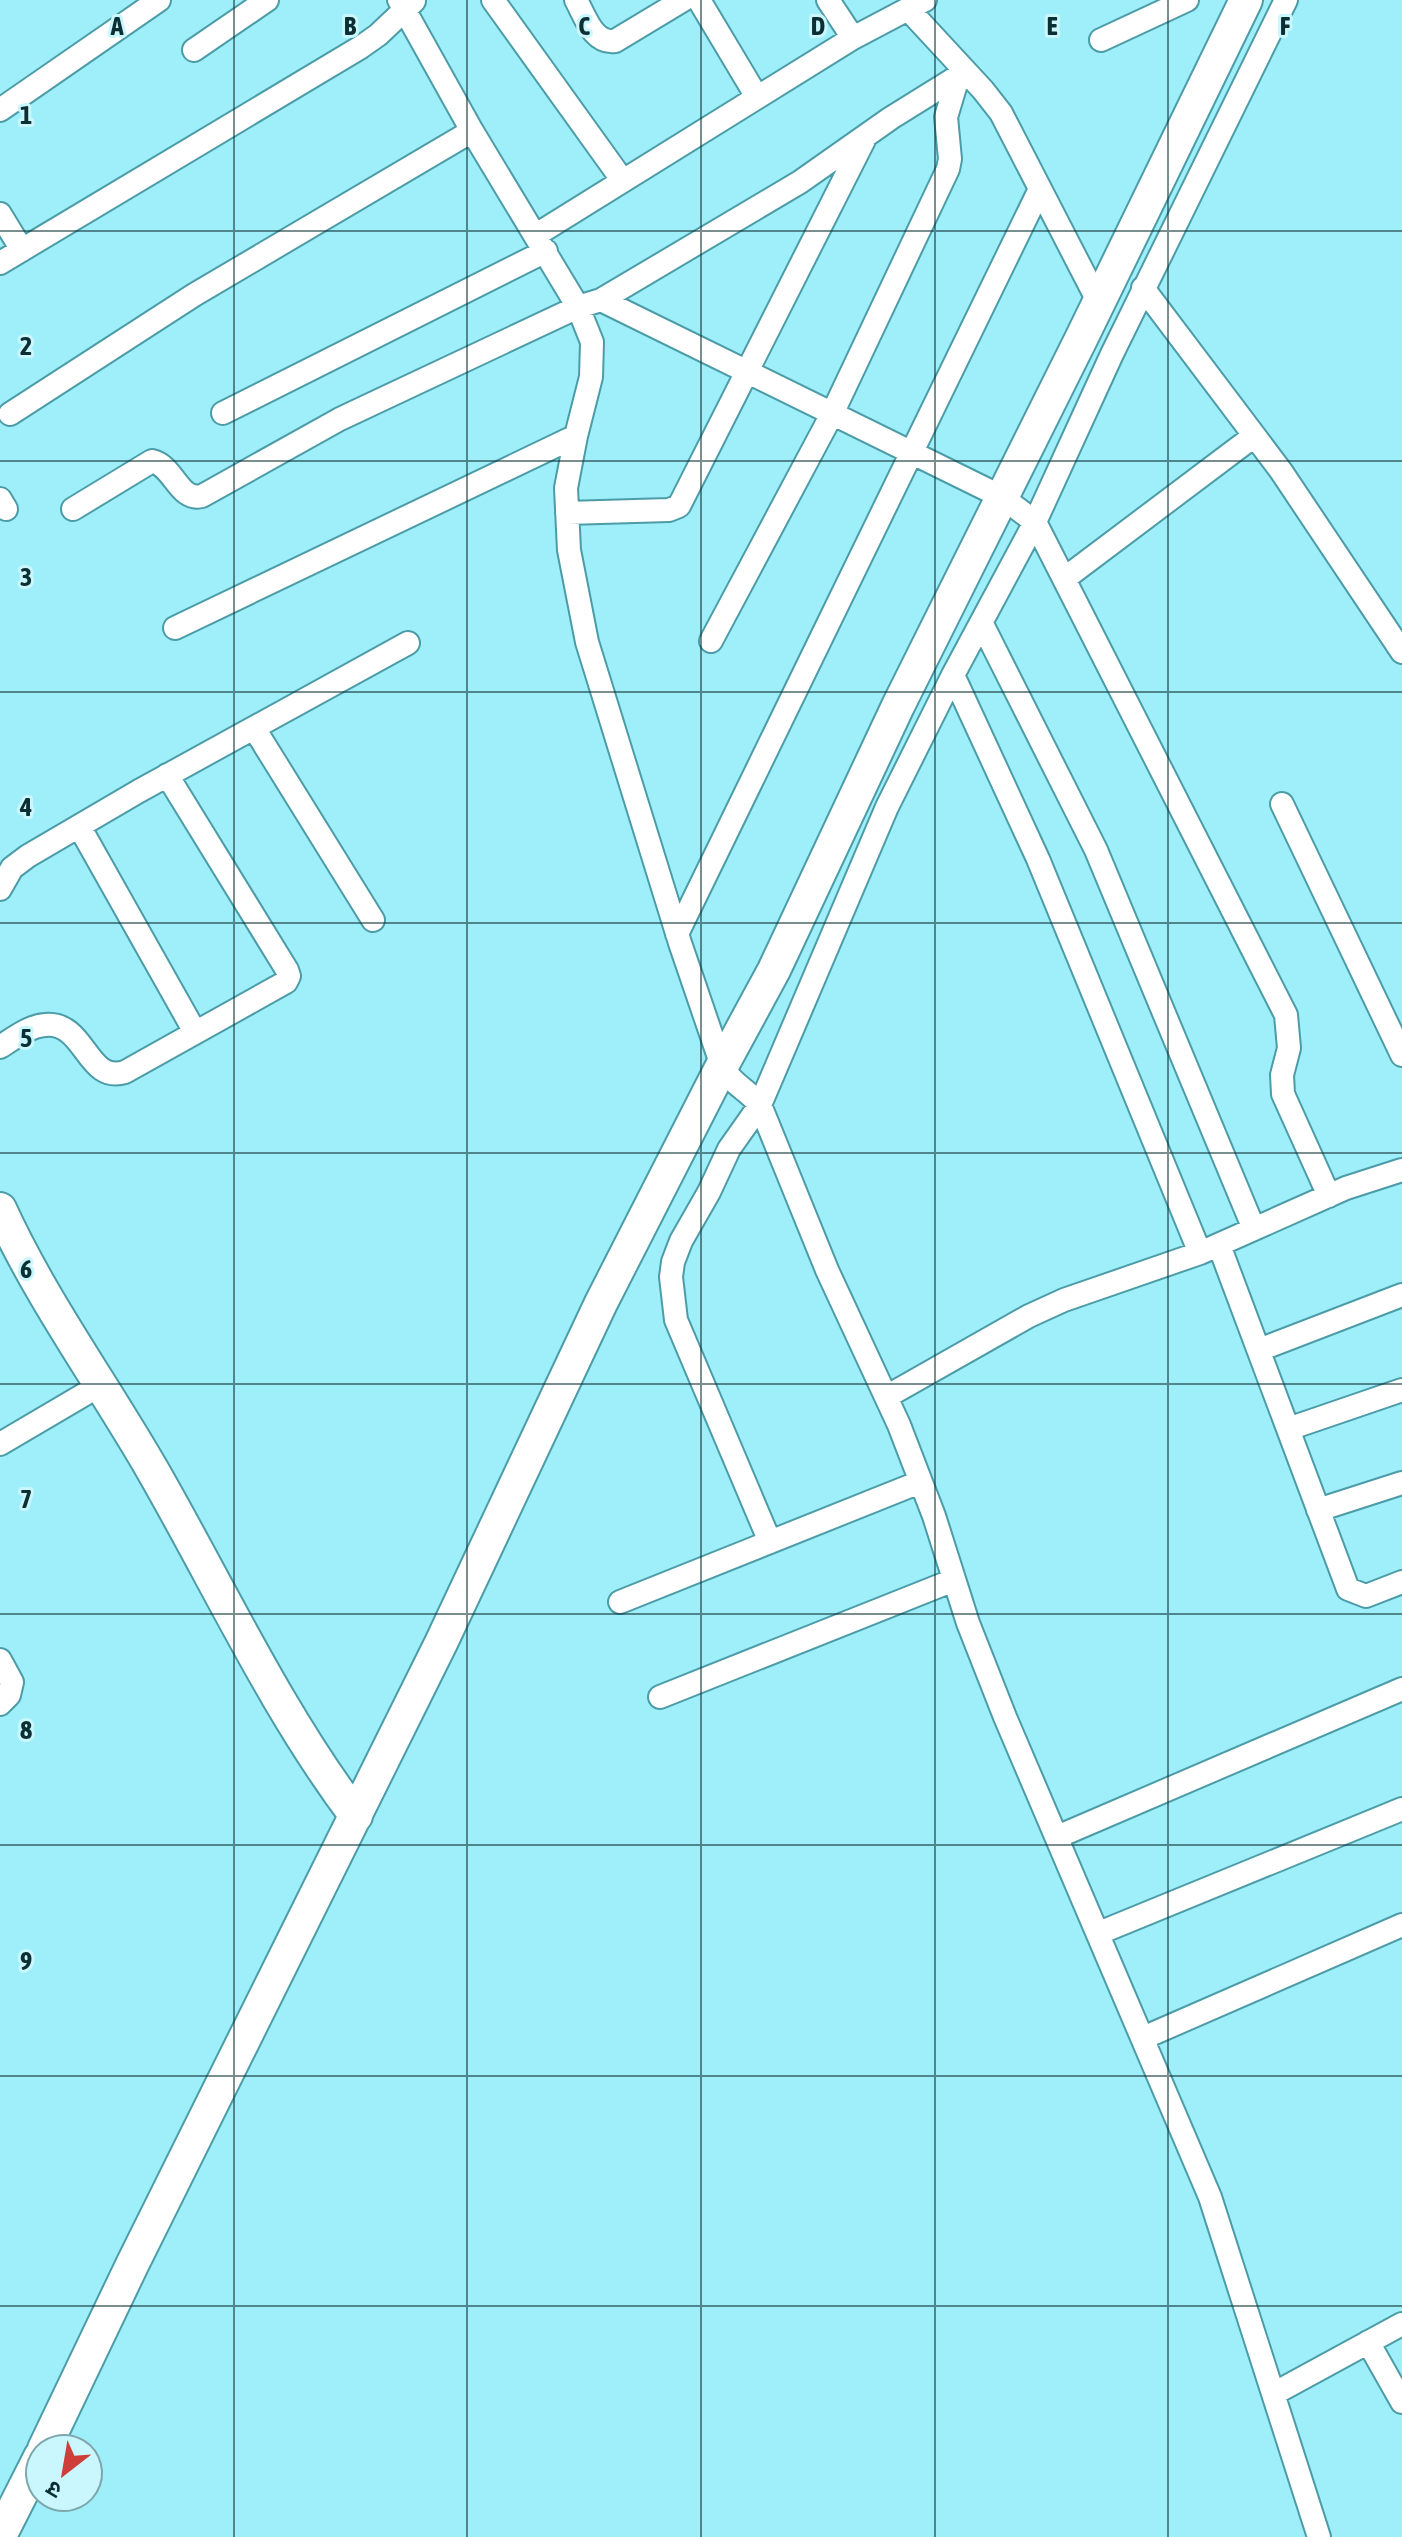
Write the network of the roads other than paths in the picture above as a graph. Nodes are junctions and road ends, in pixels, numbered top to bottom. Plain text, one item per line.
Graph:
1 (159, 0) edge
2 (267, 0) edge
3 (493, 0) edge
4 (576, 0) edge
5 (683, 0) edge
6 (699, 0) edge
7 (828, 0) edge
8 (1187, 0) edge
9 (1246, 0) edge
10 (1286, 0) edge
11 (406, 3) edge
12 (916, 5) edge
13 (853, 38) junction
14 (1101, 40) dead end
15 (194, 50) dead end
16 (962, 75) junction
17 (757, 97) junction
18 (0, 110) edge
19 (472, 131) junction
20 (866, 135) junction
21 (623, 181) junction
22 (1040, 189) junction
23 (0, 214) edge
24 (541, 243) junction
25 (22, 250) junction
26 (0, 263) edge
27 (1143, 288) junction
28 (601, 300) junction
29 (1099, 303) junction
30 (578, 307) junction
31 (747, 372) junction
32 (223, 413) dead end
33 (10, 414) dead end
34 (832, 414) junction
35 (576, 436) junction
36 (1254, 436) junction
37 (912, 453) junction
38 (73, 509) dead end
39 (1020, 510) junction
40 (567, 513) junction
41 (1064, 579) junction
42 (982, 624) junction
43 (175, 628) dead end
44 (711, 641) dead end
45 (408, 643) dead end
46 (1402, 652) edge
47 (953, 675) junction
48 (254, 728) junction
49 (167, 775) junction
50 (1282, 804) dead end
51 (79, 826) junction
52 (0, 889) edge
53 (373, 920) dead end
54 (677, 934) junction
55 (195, 1032) junction
56 (0, 1047) edge
57 (1402, 1055) edge
58 (741, 1086) junction
59 (1402, 1170) edge
60 (1329, 1196) junction
61 (0, 1209) edge
62 (1254, 1229) junction
63 (1210, 1249) junction
64 (1402, 1295) edge
65 (1259, 1350) junction
66 (102, 1384) junction
67 (1402, 1390) edge
68 (886, 1397) junction
69 (1288, 1429) junction
70 (0, 1444) edge
71 (920, 1482) junction
72 (1402, 1483) edge
73 (1318, 1510) junction
74 (770, 1542) junction
75 (954, 1580) junction
76 (1402, 1582) edge
77 (620, 1602) dead end
78 (0, 1660) edge
79 (1402, 1689) edge
80 (660, 1697) dead end
81 (0, 1704) edge
82 (1402, 1809) edge
83 (356, 1816) junction
84 (1057, 1837) junction
85 (1402, 1925) edge
86 (1099, 1933) junction
87 (1143, 2038) junction
88 (1402, 2324) edge
89 (1368, 2342) junction
90 (1275, 2393) junction
91 (1402, 2402) edge
92 (52, 2433) edge
93 (24, 2489) edge
94 (0, 2536) edge
95 (1319, 2537) edge

1 - 18 street
2 - 15 street
3 - 21 street
4 - 5 street
6 - 17 street
7 - 13 street
8 - 14 street
9 - 29 street
10 - 27 street
11 - 19 street
11 - 25 street
12 - 13 street
12 - 16 street
13 - 17 street
16 - 20 street
16 - 22 street
16 - 34 street
17 - 21 street
19 - 24 street
19 - 33 street
20 - 28 street
20 - 31 street
21 - 24 street
22 - 29 street
22 - 37 street
23 - 25 street
24 - 30 street
24 - 32 street
25 - 26 street
27 - 36 street
27 - 39 street
28 - 30 street
28 - 31 street
29 - 39 street
30 - 35 street
30 - 38 street
31 - 34 street
31 - 40 street
34 - 37 street
34 - 44 street
35 - 40 street
35 - 43 street
36 - 41 street
36 - 46 street
37 - 39 street
37 - 54 street
39 - 41 street
39 - 42 street
39 - 58 street
40 - 54 street
41 - 60 street
42 - 47 street
42 - 62 street
45 - 48 street
47 - 58 street
47 - 63 street
48 - 49 street
48 - 53 street
49 - 51 street
49 - 55 street
50 - 57 street
51 - 52 street
51 - 55 street
54 - 58 street
55 - 56 street
58 - 68 street
58 - 74 street
58 - 83 street
59 - 60 street
60 - 62 street
61 - 66 street
62 - 63 street
63 - 65 street
63 - 68 street
64 - 65 street
65 - 69 street
66 - 70 street
66 - 83 street
67 - 69 street
68 - 71 street
69 - 73 street
71 - 74 street
71 - 75 street
72 - 73 street
73 - 76 street
74 - 77 street
75 - 80 street
75 - 84 street
78 - 81 street
79 - 84 street
82 - 86 street
83 - 92 street
84 - 86 street
85 - 87 street
86 - 87 street
87 - 90 street
88 - 89 street
89 - 90 street
89 - 91 street
90 - 95 street
93 - 94 street

